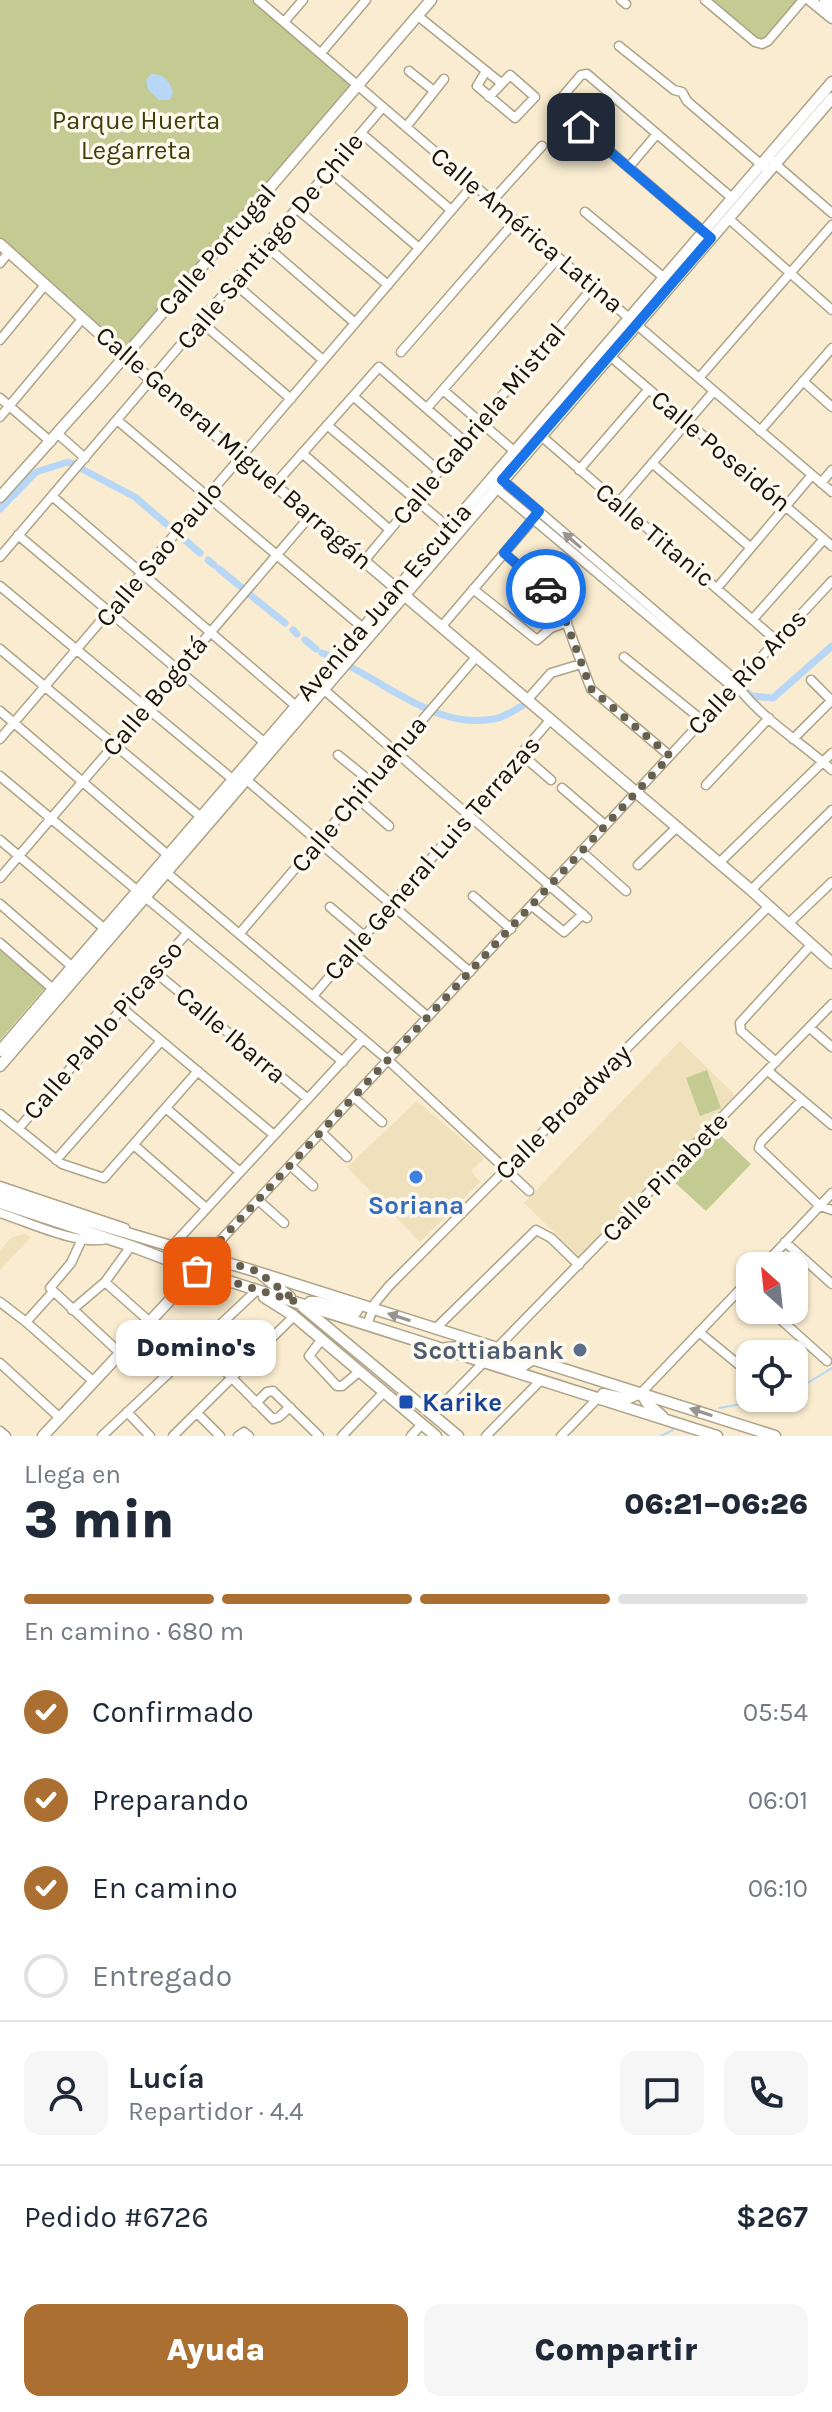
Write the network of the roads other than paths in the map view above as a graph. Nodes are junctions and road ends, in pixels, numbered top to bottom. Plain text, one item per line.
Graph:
1 (258, 0) edge
2 (303, 0) edge
3 (366, 0) edge
4 (431, 0) edge
5 (803, 0) edge
6 (810, 0) edge
7 (825, 0) edge
8 (709, 1) edge
9 (832, 6) edge
10 (418, 16) junction
11 (832, 18) edge
12 (284, 22) junction
13 (619, 46) dead end
14 (321, 53) junction
15 (409, 71) dead end
16 (486, 71) junction
17 (444, 79) dead end
18 (832, 82) edge
19 (501, 83) junction
20 (358, 85) junction
21 (434, 91) junction
22 (489, 97) junction
23 (832, 98) edge
24 (383, 107) junction
25 (406, 127) junction
26 (361, 133) junction
27 (656, 135) junction
28 (542, 146) dead end
29 (768, 164) junction
30 (629, 167) junction
31 (329, 171) junction
32 (473, 185) junction
33 (732, 198) junction
34 (492, 201) junction
35 (297, 209) junction
36 (451, 210) junction
37 (585, 212) dead end
38 (832, 213) edge
39 (728, 218) junction
40 (515, 221) junction
41 (832, 225) edge
42 (707, 235) junction
43 (0, 244) edge
44 (265, 245) junction
45 (419, 248) junction
46 (9, 252) junction
47 (558, 258) junction
48 (0, 263) edge
49 (790, 273) junction
50 (668, 281) junction
51 (234, 283) junction
52 (45, 285) junction
53 (388, 285) junction
54 (593, 287) junction
55 (832, 310) edge
56 (83, 318) junction
57 (634, 320) junction
58 (201, 322) junction
59 (355, 323) junction
60 (0, 340) edge
61 (832, 348) edge
62 (401, 352) dead end
63 (610, 356) junction
64 (125, 357) junction
65 (323, 360) junction
66 (699, 378) junction
67 (151, 380) junction
68 (803, 381) junction
69 (443, 390) junction
70 (648, 390) junction
71 (714, 391) junction
72 (353, 396) junction
73 (0, 398) edge
74 (291, 399) junction
75 (10, 406) junction
76 (832, 407) edge
77 (427, 408) junction
78 (0, 417) edge
79 (117, 420) junction
80 (480, 422) junction
81 (687, 423) junction
82 (327, 425) junction
83 (760, 431) junction
84 (537, 433) junction
85 (54, 438) junction
86 (464, 441) junction
87 (514, 451) junction
88 (302, 453) junction
89 (242, 456) junction
90 (85, 458) junction
91 (652, 463) junction
92 (579, 470) junction
93 (832, 470) edge
94 (439, 471) junction
95 (812, 475) junction
96 (495, 481) junction
97 (821, 483) junction
98 (275, 484) junction
99 (832, 492) edge
100 (52, 496) junction
101 (0, 497) edge
102 (207, 497) junction
103 (415, 500) junction
104 (618, 503) junction
105 (785, 506) junction
106 (539, 511) junction
107 (311, 515) junction
108 (532, 519) junction
109 (448, 527) junction
110 (390, 530) junction
111 (18, 535) junction
112 (824, 539) junction
113 (832, 546) edge
114 (750, 547) junction
115 (504, 553) junction
116 (276, 556) junction
117 (0, 557) edge
118 (364, 561) junction
119 (142, 572) junction
120 (606, 575) junction
121 (832, 581) edge
122 (0, 586) edge
123 (717, 588) junction
124 (473, 589) junction
125 (400, 591) junction
126 (110, 610) junction
127 (753, 619) junction
128 (567, 622) junction
129 (442, 626) junction
130 (362, 627) junction
131 (210, 631) junction
132 (777, 641) junction
133 (0, 649) edge
134 (78, 649) junction
135 (477, 656) junction
136 (624, 657) dead end
137 (342, 658) junction
138 (581, 664) junction
139 (178, 669) junction
140 (811, 680) dead end
141 (323, 681) junction
142 (45, 686) junction
143 (736, 687) junction
144 (528, 699) junction
145 (832, 700) edge
146 (146, 706) junction
147 (296, 706) junction
148 (0, 711) edge
149 (769, 718) junction
150 (551, 719) junction
151 (702, 720) junction
152 (14, 723) junction
153 (0, 739) edge
154 (793, 739) junction
155 (265, 743) junction
156 (114, 744) junction
157 (395, 752) junction
158 (832, 753) edge
159 (521, 754) junction
160 (338, 755) dead end
161 (670, 756) junction
162 (823, 762) junction
163 (832, 770) edge
164 (0, 776) edge
165 (239, 780) junction
166 (551, 780) dead end
167 (83, 781) junction
168 (370, 781) junction
169 (706, 785) dead end
170 (562, 788) dead end
171 (635, 791) junction
172 (356, 797) junction
173 (468, 815) junction
174 (830, 816) edge
175 (201, 817) junction
176 (51, 818) junction
177 (605, 825) junction
178 (389, 826) dead end
179 (677, 827) junction
180 (0, 840) edge
181 (317, 843) junction
182 (581, 851) junction
183 (19, 856) junction
184 (169, 856) junction
185 (719, 863) junction
186 (638, 865) dead end
187 (166, 872) junction
188 (0, 878) edge
189 (832, 882) edge
190 (552, 885) junction
191 (751, 890) junction
192 (626, 891) dead end
193 (142, 895) junction
194 (473, 896) dead end
195 (0, 904) edge
196 (391, 905) junction
197 (532, 906) junction
198 (769, 906) junction
199 (330, 907) dead end
200 (789, 923) junction
201 (511, 929) junction
202 (106, 930) junction
203 (187, 933) junction
204 (240, 933) junction
205 (364, 936) junction
206 (0, 943) edge
207 (811, 945) junction
208 (351, 951) junction
209 (832, 963) edge
210 (76, 970) junction
211 (154, 971) junction
212 (470, 972) junction
213 (53, 989) junction
214 (313, 996) junction
215 (832, 1004) edge
216 (122, 1008) junction
217 (428, 1017) junction
218 (810, 1028) junction
219 (363, 1039) junction
220 (161, 1041) junction
221 (832, 1047) edge
222 (0, 1051) edge
223 (388, 1060) junction
224 (343, 1062) junction
225 (776, 1062) junction
226 (0, 1066) edge
227 (198, 1071) junction
228 (768, 1071) junction
229 (354, 1097) junction
230 (308, 1099) junction
231 (802, 1100) junction
232 (167, 1109) junction
233 (0, 1114) edge
234 (382, 1122) dead end
235 (832, 1125) edge
236 (19, 1128) junction
237 (321, 1132) junction
238 (274, 1135) junction
239 (135, 1146) junction
240 (347, 1157) dead end
241 (56, 1160) junction
242 (290, 1165) junction
243 (506, 1167) junction
244 (240, 1172) junction
245 (0, 1186) edge
246 (313, 1186) dead end
247 (529, 1191) dead end
248 (832, 1193) edge
249 (0, 1195) edge
250 (258, 1200) junction
251 (0, 1203) edge
252 (820, 1206) junction
253 (206, 1208) junction
254 (832, 1210) edge
255 (0, 1213) edge
256 (71, 1222) junction
257 (284, 1223) dead end
258 (139, 1237) junction
259 (109, 1238) junction
260 (82, 1239) junction
261 (785, 1242) junction
262 (131, 1246) junction
263 (172, 1246) junction
264 (776, 1252) edge
265 (206, 1256) junction
266 (579, 1265) junction
267 (197, 1271) junction
268 (257, 1271) junction
269 (105, 1282) junction
270 (832, 1284) edge
271 (257, 1290) junction
272 (53, 1292) junction
273 (736, 1297) edge
274 (0, 1302) edge
275 (301, 1304) junction
276 (360, 1305) junction
277 (372, 1309) junction
278 (72, 1310) junction
279 (294, 1316) junction
280 (26, 1322) junction
281 (150, 1322) junction
282 (786, 1324) edge
283 (367, 1325) junction
284 (435, 1329) junction
285 (699, 1332) junction
286 (322, 1339) junction
287 (199, 1345) junction
288 (497, 1348) junction
289 (444, 1349) junction
290 (120, 1353) junction
291 (533, 1359) junction
292 (827, 1361) dead end
293 (484, 1362) junction
294 (736, 1362) edge
295 (0, 1363) edge
296 (360, 1371) junction
297 (232, 1377) junction
298 (541, 1380) junction
299 (94, 1382) junction
300 (384, 1392) junction
301 (641, 1393) junction
302 (598, 1398) junction
303 (256, 1403) junction
304 (290, 1407) junction
305 (127, 1412) junction
306 (197, 1413) junction
307 (433, 1414) junction
308 (60, 1418) junction
309 (667, 1421) junction
310 (422, 1424) junction
311 (0, 1431) edge
312 (6, 1436) edge
313 (43, 1436) edge
314 (102, 1436) edge
315 (150, 1436) edge
316 (173, 1436) edge
317 (220, 1436) edge
318 (238, 1436) edge
319 (249, 1436) edge
320 (319, 1436) edge
321 (342, 1436) edge
322 (411, 1436) edge
323 (436, 1436) edge
324 (458, 1436) edge
325 (486, 1436) edge
326 (561, 1436) edge
327 (715, 1436) edge
328 (775, 1436) edge

1 - 12 street, Calle América Latina
2 - 12 street
3 - 14 street
4 - 10 main road, Calle Portugal
5 - 8 street
6 - 11 main road
7 - 9 main road
10 - 16 street
10 - 20 main road, Calle Portugal
12 - 14 street, Calle América Latina
13 - 29 street
14 - 20 street, Calle América Latina
15 - 21 street
16 - 19 street
16 - 22 street
17 - 21 street
18 - 29 main road, Avenida Juan Escutia
19 - 22 street
19 - 22 street
20 - 24 street, Calle América Latina
20 - 64 main road, Calle Portugal
21 - 25 street
23 - 29 main road, Avenida Juan Escutia
24 - 25 street, Calle América Latina
24 - 26 street, Calle Santiago De Chile
25 - 32 street, Calle América Latina
26 - 31 street, Calle Santiago De Chile
26 - 36 street
27 - 30 street
27 - 30 street
27 - 33 street
28 - 34 street
29 - 33 main road, Avenida Juan Escutia
29 - 38 street
29 - 39 main road, Avenida Juan Escutia
30 - 42 street
31 - 35 street, Calle Santiago De Chile
31 - 45 street
32 - 34 street, Calle América Latina
32 - 36 street, Calle Sao Paulo
33 - 42 main road, Avenida Juan Escutia
34 - 40 street, Calle América Latina
35 - 44 street, Calle Santiago De Chile
35 - 53 street
36 - 45 street, Calle Sao Paulo
37 - 50 street
39 - 42 main road, Avenida Juan Escutia
39 - 49 street
40 - 47 street, Calle América Latina
40 - 62 street
41 - 49 street
42 - 50 main road, Avenida Juan Escutia
43 - 46 main road, Calle General Miguel Barragán
44 - 51 street, Calle Santiago De Chile
44 - 59 street
45 - 53 street, Calle Sao Paulo
46 - 48 street
46 - 52 main road, Calle General Miguel Barragán
47 - 54 street, Calle América Latina
47 - 69 street
49 - 55 street
49 - 66 street
50 - 57 main road, Avenida Juan Escutia
51 - 58 street, Calle Santiago De Chile
51 - 65 street
52 - 56 main road, Calle General Miguel Barragán
52 - 60 street
53 - 59 street, Calle Sao Paulo
54 - 57 street, Calle América Latina
54 - 80 street, Calle Gabriela Mistral
56 - 64 main road, Calle General Miguel Barragán
56 - 75 street
57 - 63 main road, Avenida Juan Escutia
57 - 66 street, Calle América Latina
57 - 84 main road, Avenida Juan Escutia
58 - 67 street, Calle Santiago De Chile
58 - 74 street
59 - 65 street, Calle Sao Paulo
61 - 68 street
63 - 70 street, Calle Poseidón
63 - 84 main road, Avenida Juan Escutia
64 - 67 main road, Calle General Miguel Barragán
64 - 85 main road, Calle Portugal
65 - 74 street, Calle Sao Paulo
66 - 71 street, Calle América Latina
67 - 79 street, Calle Santiago De Chile
67 - 89 main road, Calle General Miguel Barragán
68 - 76 street
68 - 83 street
69 - 77 street
69 - 80 street
70 - 81 street, Calle Poseidón
70 - 92 street
71 - 81 street
71 - 83 street, Calle América Latina
72 - 77 street
72 - 82 street
72 - 94 street
73 - 75 street
74 - 89 street, Calle Sao Paulo
75 - 78 street
75 - 85 street
77 - 86 street
79 - 90 street, Calle Santiago De Chile
79 - 102 street
80 - 86 street, Calle Gabriela Mistral
80 - 87 street
81 - 91 street
81 - 105 street, Calle Poseidón
82 - 88 street
82 - 103 street
83 - 95 street, Calle América Latina
84 - 87 main road, Avenida Juan Escutia
84 - 92 street, Calle Titanic
84 - 96 main road, Avenida Juan Escutia
85 - 90 street
85 - 101 main road, Calle Portugal
86 - 94 street, Calle Gabriela Mistral
87 - 96 main road, Avenida Juan Escutia
88 - 98 street
88 - 110 street
89 - 98 main road, Calle General Miguel Barragán
89 - 102 street, Calle Sao Paulo
90 - 100 street, Calle Santiago De Chile
91 - 104 street
91 - 114 street
92 - 104 street, Calle Titanic
93 - 97 street
94 - 103 street, Calle Gabriela Mistral
95 - 97 street, Calle América Latina
95 - 105 street
96 - 106 street
96 - 108 street
96 - 109 main road, Avenida Juan Escutia
96 - 125 main road, Avenida Juan Escutia
97 - 99 street, Calle América Latina
98 - 107 main road, Calle General Miguel Barragán
100 - 111 street, Calle Santiago De Chile
100 - 119 street
102 - 116 street
102 - 119 street, Calle Sao Paulo
103 - 109 street
103 - 110 street, Calle Gabriela Mistral
104 - 123 street, Calle Titanic
105 - 112 street, Calle Poseidón
105 - 114 street
106 - 108 street
120 -> 106 street
107 - 116 street, Calle Bogotá
107 - 118 main road, Calle General Miguel Barragán
108 - 115 street
108 - 120 street
109 - 125 main road, Avenida Juan Escutia
110 - 118 street, Calle Gabriela Mistral
111 - 117 street, Calle Santiago De Chile
111 - 126 street
112 - 113 street, Calle Poseidón
112 - 127 street
114 - 123 street
115 - 124 street
115 - 128 street
116 - 130 street
116 - 131 street, Calle Bogotá
118 - 125 main road, Calle General Miguel Barragán
119 - 126 street, Calle Sao Paulo
119 - 131 street
120 - 143 street
121 - 132 street, Calle Río Aros
122 - 134 street
123 - 127 street, Calle Titanic
124 - 128 street
124 - 129 street
125 - 129 main road, Calle General Miguel Barragán
125 - 130 main road, Avenida Juan Escutia
125 - 137 main road, Avenida Juan Escutia
126 - 134 street, Calle Sao Paulo
126 - 139 street
127 - 132 street, Calle Titanic
128 - 138 street
129 - 135 main road, Calle General Miguel Barragán
130 - 137 main road, Avenida Juan Escutia
131 - 139 street, Calle Bogotá
131 - 147 street
132 - 143 street, Calle Río Aros
133 - 142 street
134 - 142 street, Calle Sao Paulo
134 - 146 street
135 - 144 main road, Calle General Miguel Barragán
135 - 157 street, Calle Chihuahua
136 - 151 street
137 - 141 main road, Avenida Juan Escutia
138 - 144 street
138 - 161 street
139 - 146 street, Calle Bogotá
139 - 155 street
140 - 145 street
141 - 147 main road, Avenida Juan Escutia
141 - 157 street
141 - 165 main road, Avenida Juan Escutia
142 - 152 street, Calle Sao Paulo
142 - 156 street
143 - 149 street
143 - 151 street, Calle Río Aros
144 - 150 main road, Calle General Miguel Barragán
145 - 154 street
146 - 156 street, Calle Bogotá
146 - 165 street
147 - 155 main road, Avenida Juan Escutia
148 - 152 street
149 - 154 street
149 - 169 street
150 - 159 street, Calle General Luis Terrazas
150 - 171 main road, Calle General Miguel Barragán
151 - 161 street, Calle Río Aros
152 - 153 street, Calle Sao Paulo
152 - 167 street
154 - 162 street
155 - 165 main road, Avenida Juan Escutia
156 - 167 street, Calle Bogotá
156 - 175 street
157 - 168 street, Calle Chihuahua
157 - 173 street
158 - 162 street
159 - 166 street
159 - 173 street, Calle General Luis Terrazas
160 - 168 street
161 - 171 street, Calle Río Aros
162 - 163 street
162 - 185 street
164 - 176 street
165 - 175 main road, Avenida Juan Escutia
165 - 181 street
165 - 187 main road, Avenida Juan Escutia
167 - 176 street, Calle Bogotá
167 - 184 street
168 - 172 street, Calle Chihuahua
170 - 177 street
171 - 177 street, Calle Río Aros
171 - 179 main road, Calle General Miguel Barragán
172 - 178 street
172 - 181 street, Calle Chihuahua
173 - 190 street
173 - 196 street, Calle General Luis Terrazas
174 - 191 street
175 - 184 main road, Avenida Juan Escutia
176 - 183 street, Calle Bogotá
176 - 193 street
177 - 182 street, Calle Río Aros
179 - 185 main road, Calle General Miguel Barragán
179 - 186 street
180 - 183 street
181 - 196 street
181 - 204 street, Calle Chihuahua
182 - 190 street, Calle Río Aros
182 - 192 street
183 - 188 street, Calle Bogotá
183 - 202 street
184 - 193 main road, Avenida Juan Escutia
185 - 191 main road, Calle General Miguel Barragán
187 - 193 main road, Avenida Juan Escutia
187 - 204 street
189 - 200 street
190 - 197 street, Calle Río Aros
190 - 197 street
191 - 198 main road, Calle General Miguel Barragán
193 - 202 main road, Avenida Juan Escutia
193 - 203 street
193 - 210 main road, Avenida Juan Escutia
194 - 201 street
195 - 210 street
196 - 205 street, Calle General Luis Terrazas
196 - 212 street
197 - 201 street, Calle Río Aros
198 - 200 main road, Calle General Miguel Barragán
198 - 243 street, Calle Broadway
199 - 205 street
200 - 207 main road, Calle General Miguel Barragán
201 - 212 street, Calle Río Aros
202 - 210 main road, Avenida Juan Escutia
203 - 211 street, Calle Pablo Picasso
203 - 224 street
204 - 214 street
205 - 208 street, Calle General Luis Terrazas
206 - 213 street
207 - 209 main road, Calle General Miguel Barragán
207 - 225 street
208 - 214 street, Calle General Luis Terrazas
208 - 217 street
210 - 213 main road, Avenida Juan Escutia
210 - 226 main road, Avenida Juan Escutia
211 - 216 street, Calle Pablo Picasso
211 - 230 street, Calle Ibarra
212 - 217 street, Calle Río Aros
213 - 222 main road, Avenida Juan Escutia
214 - 219 street
215 - 218 street, Calle Pinabete
216 - 220 street
216 - 236 street, Calle Pablo Picasso
217 - 223 street, Calle Río Aros
218 - 221 street
218 - 225 street, Calle Pinabete
219 - 223 street
219 - 224 street
220 - 227 street
220 - 241 street
223 - 229 street, Calle Río Aros
223 - 243 street
224 - 230 street
225 - 228 street, Calle Pinabete
227 - 232 street
227 - 238 street
228 - 231 street
228 - 266 street, Calle Pinabete
229 - 234 street
229 - 237 street, Calle Río Aros
230 - 238 street
231 - 235 street
231 - 252 street
232 - 239 street
232 - 244 street
233 - 236 street
236 - 241 street
237 - 240 street
237 - 242 street, Calle Río Aros
238 - 244 street
239 - 241 street
239 - 253 street
242 - 246 street
242 - 250 street, Calle Río Aros
243 - 247 street
243 - 277 street, Calle Broadway
244 - 253 street
245 - 258 street
248 - 252 street
249 - 256 main road
250 - 257 street
250 - 265 street, Calle Río Aros
251 - 256 main road
252 - 254 street
252 - 261 street
253 - 263 street
255 - 260 street
256 - 258 main road
256 - 259 main road
258 - 263 main road
259 - 260 street
259 - 262 main road
260 - 272 street
261 - 264 street
261 - 270 street
262 - 267 main road
262 - 269 street
263 - 265 main road
265 - 268 main road
266 - 284 street
266 - 288 street, Calle Pinabete
267 - 271 main road
267 - 281 main road
268 - 275 main road
268 - 276 main road
269 - 278 street
269 - 281 street
271 - 275 main road
271 - 279 main road
271 - 287 street
272 - 278 street
272 - 280 street
273 - 285 street
274 - 280 street
275 - 276 main road
275 - 283 main road
275 - 307 main road
276 - 277 main road
277 - 283 street, Calle Broadway
284 -> 277 main road
278 - 290 street
279 - 286 main road
279 - 297 street
280 - 299 street
281 - 290 main road
282 - 292 street
283 - 289 main road
284 - 288 main road
285 - 294 street
285 - 301 street
286 - 296 main road
286 - 296 street
287 - 297 street
287 - 305 street
288 - 289 main road
288 - 291 main road
289 - 293 main road
290 - 299 main road
291 - 293 main road
291 - 301 main road
293 - 298 main road
293 - 307 street
295 - 308 street
296 - 300 main road
297 - 303 street
297 - 306 street
298 - 302 main road
298 - 325 street
299 - 308 main road
300 - 310 main road
300 - 321 street
301 - 302 main road
301 - 309 main road
328 -> 301 main road
302 - 309 main road
302 - 326 street
303 - 304 street
303 - 304 street
304 - 320 street
305 - 314 street
305 - 315 street
306 - 316 street
306 - 317 street
307 - 324 main road
308 - 313 main road
309 - 327 main road
310 - 322 street
310 - 323 main road
311 - 312 street
318 - 319 street

